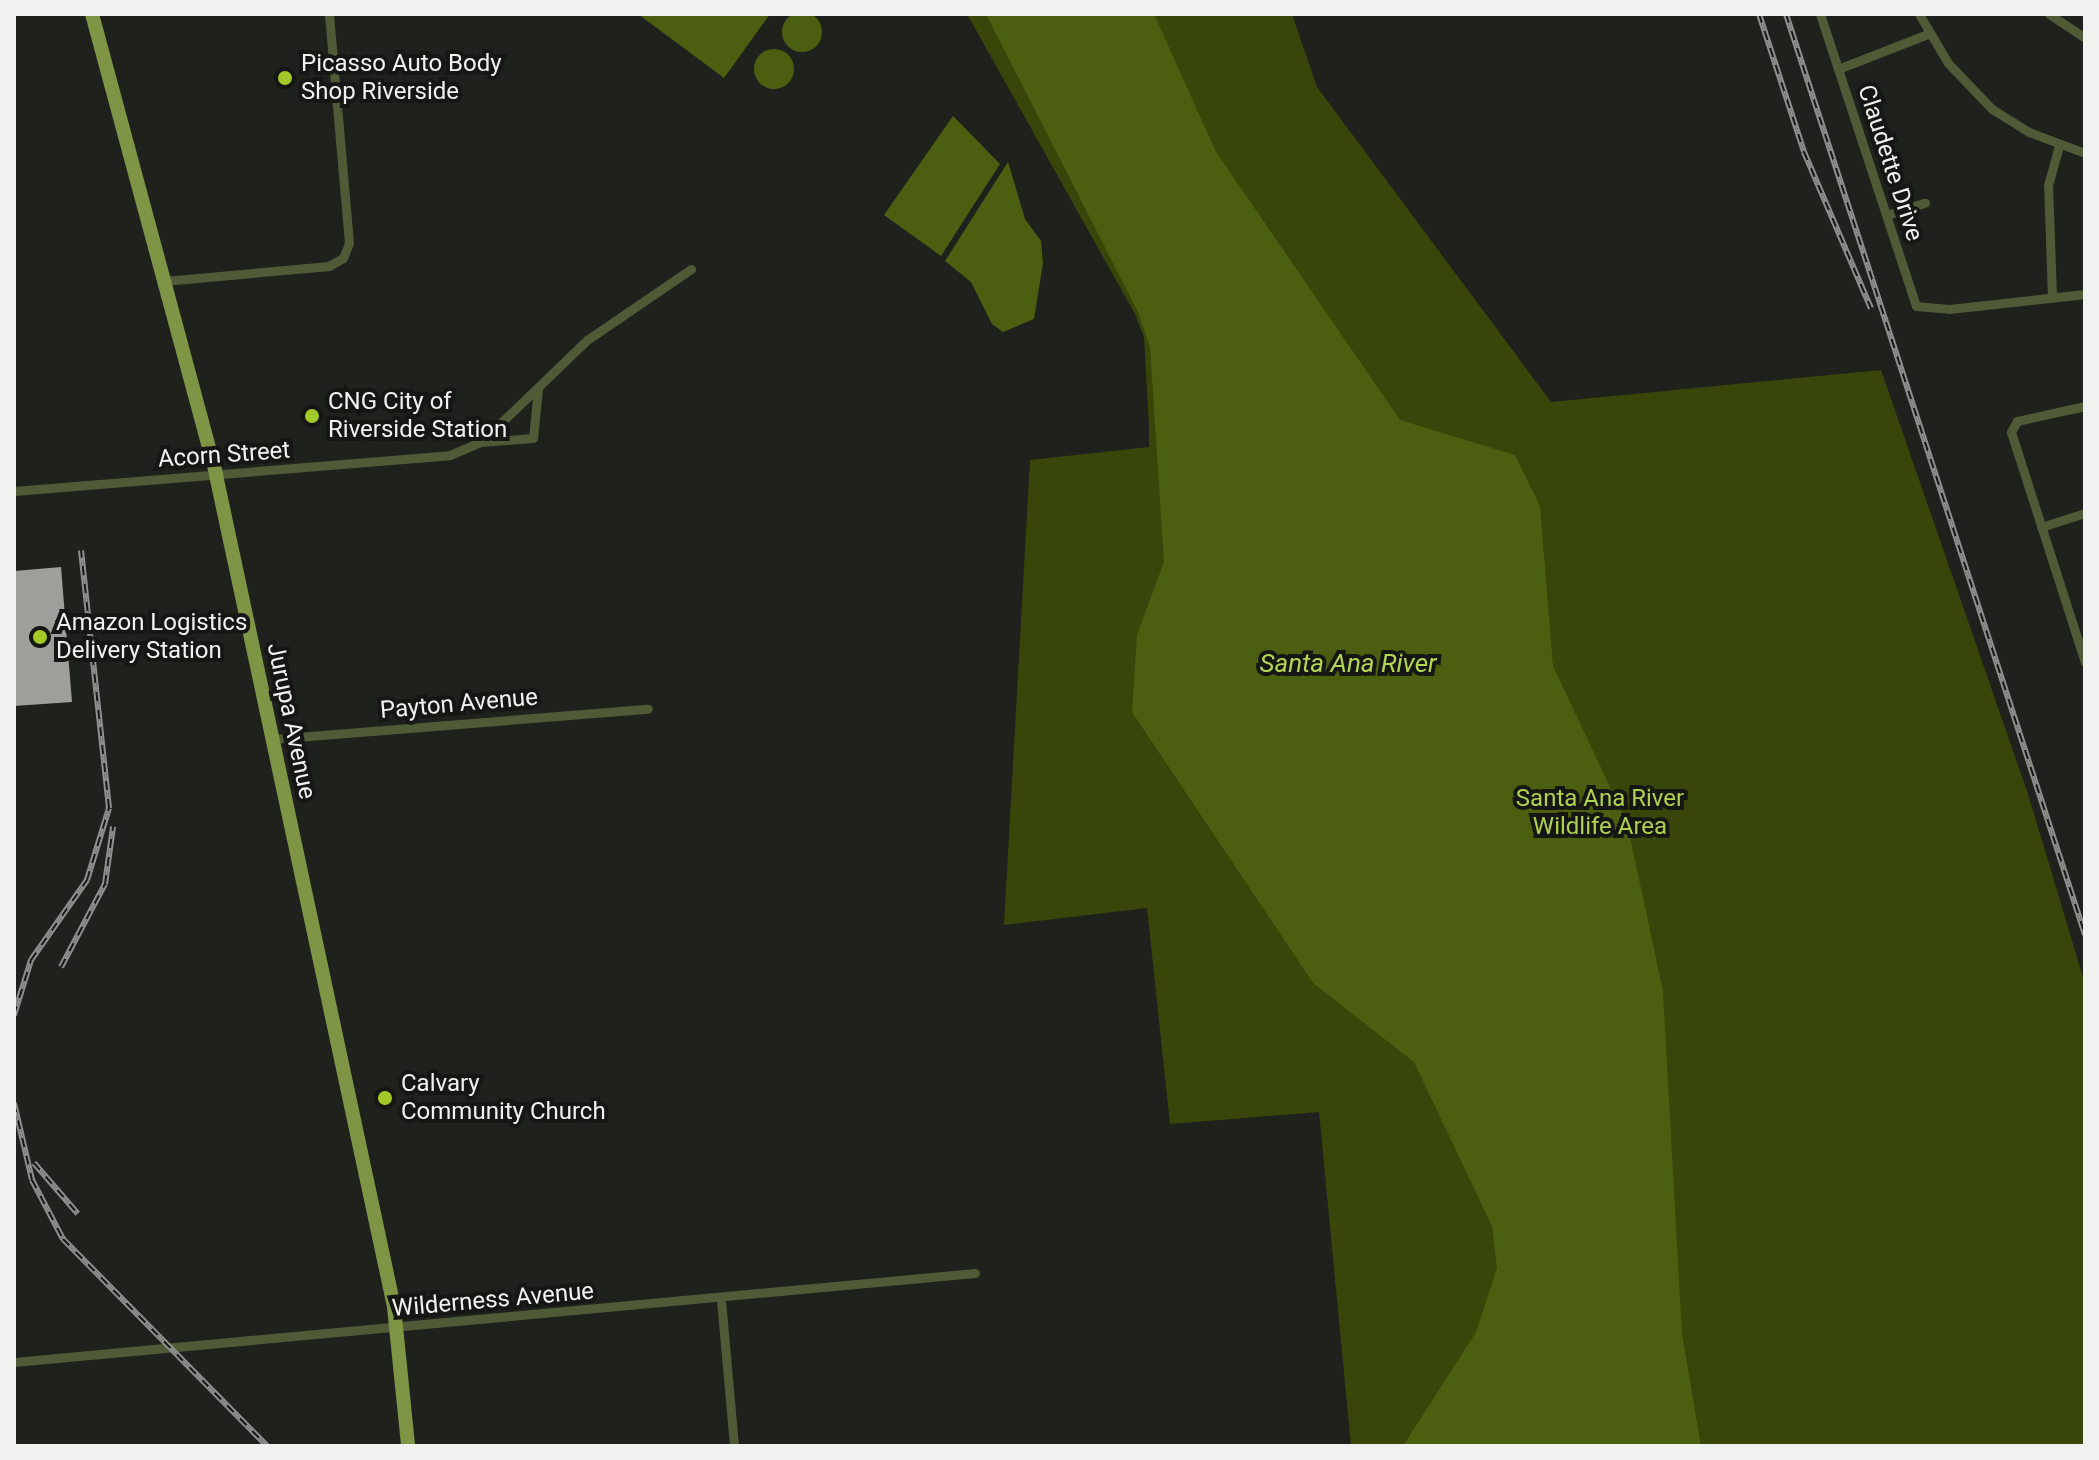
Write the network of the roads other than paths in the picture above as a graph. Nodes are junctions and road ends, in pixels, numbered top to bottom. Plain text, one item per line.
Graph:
1 (92, 14) edge
2 (329, 14) edge
3 (1820, 14) edge
4 (1919, 14) edge
5 (2049, 14) edge
6 (1928, 34) junction
7 (2085, 38) edge
8 (1838, 69) junction
9 (2059, 146) junction
10 (2085, 153) edge
11 (1925, 203) dead end
12 (1887, 215) junction
13 (691, 269) dead end
14 (164, 281) junction
15 (2085, 294) edge
16 (2052, 297) junction
17 (538, 389) junction
18 (2085, 406) edge
19 (481, 442) junction
20 (216, 475) junction
21 (14, 491) edge
22 (2085, 513) edge
23 (2041, 527) junction
24 (2081, 637) edge
25 (2085, 662) edge
26 (648, 709) dead end
27 (272, 739) junction
28 (975, 1273) dead end
29 (721, 1300) junction
30 (398, 1329) junction
31 (14, 1362) edge
32 (408, 1446) edge
33 (734, 1446) edge

1 - 14 main road, Jurupa Avenue
2 - 14 street
3 - 8 street, Claudette Drive
4 - 6 street
5 - 7 street
6 - 8 street
6 - 9 street
8 - 12 street, Claudette Drive
9 - 10 street
9 - 16 street
11 - 12 street
12 - 16 street, Claudette Drive
13 - 17 street, Acorn Street
14 - 20 main road, Jurupa Avenue
15 - 16 street
17 - 19 street, Acorn Street
17 - 19 street, Acorn Street
18 - 23 street
19 - 20 street, Acorn Street
20 - 21 street, Acorn Street
20 - 27 main road, Jurupa Avenue
22 - 23 street
23 - 24 street
24 - 25 street
26 - 27 street, Payton Avenue
27 - 30 main road, Jurupa Avenue
28 - 29 street, Wilderness Avenue
29 - 30 street, Wilderness Avenue
29 - 33 street
30 - 31 street, Wilderness Avenue
30 - 32 main road, Jurupa Avenue

